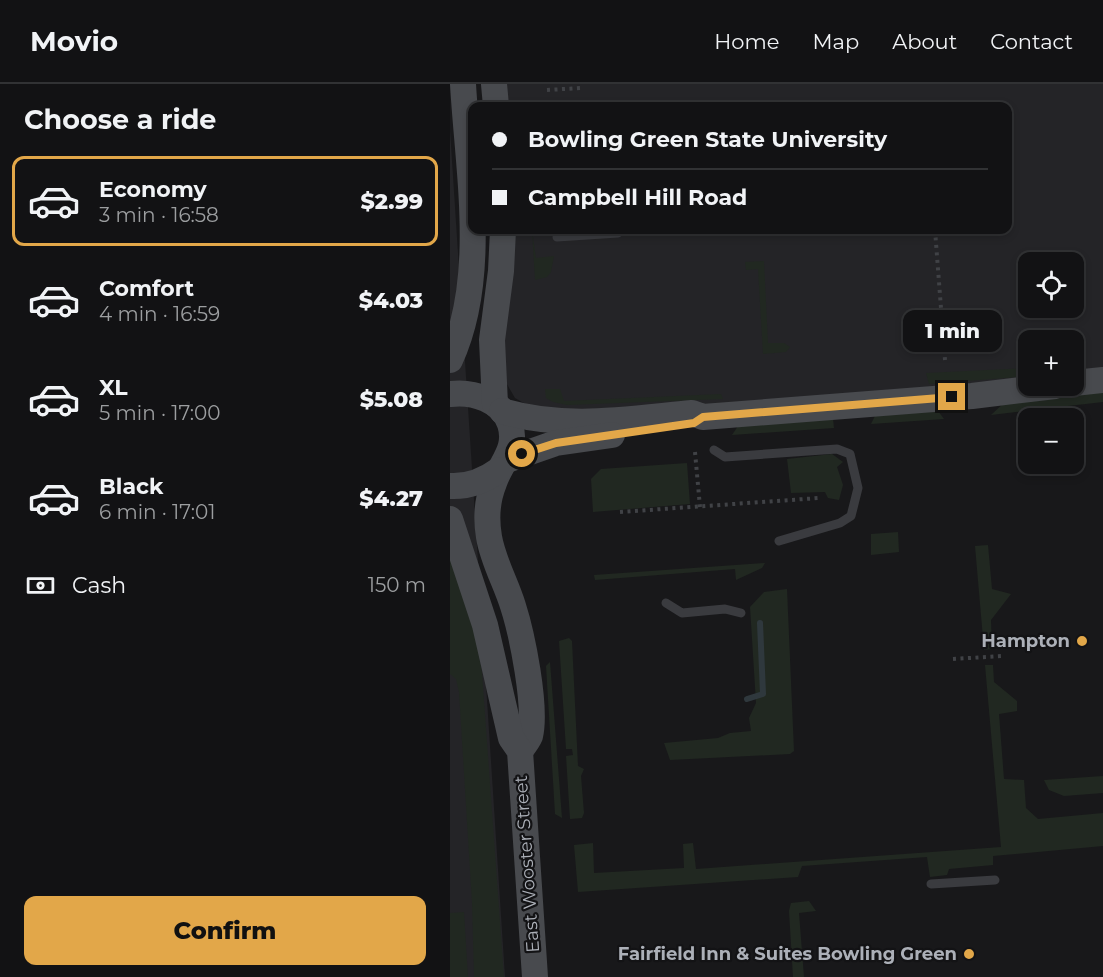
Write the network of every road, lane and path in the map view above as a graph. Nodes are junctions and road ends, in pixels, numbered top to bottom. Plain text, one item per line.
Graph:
1 (463, 84) edge
2 (494, 84) edge
3 (581, 88) dead end
4 (547, 90) dead end
5 (496, 102) edge
6 (468, 183) edge
7 (471, 234) edge
8 (503, 234) edge
9 (603, 234) edge
10 (935, 234) edge
11 (557, 237) dead end
12 (450, 360) edge
13 (945, 360) dead end
14 (1103, 380) edge
15 (1084, 382) edge
16 (1018, 390) edge
17 (450, 394) edge
18 (498, 407) junction
19 (703, 417) junction
20 (714, 450) dead end
21 (696, 452) dead end
22 (503, 465) junction
23 (450, 486) edge
24 (819, 498) dead end
25 (700, 507) junction
26 (620, 512) dead end
27 (450, 519) edge
28 (779, 541) dead end
29 (666, 603) dead end
30 (741, 613) dead end
31 (1002, 656) dead end
32 (953, 659) dead end
33 (520, 751) junction
34 (994, 880) dead end
35 (931, 884) dead end
36 (535, 977) edge

1 - 6 main road
2 - 5 main road
3 - 4 path
7 - 12 main road
8 - 18 main road, East Wooster Street
9 - 11 lane
10 - 13 path
14 - 15 main road
16 - 19 main road
17 - 18 main road
18 - 19 main road
18 - 22 main road, East Wooster Street
19 - 22 main road
20 - 28 lane
21 - 25 path
22 - 23 main road
22 - 33 main road, East Wooster Street
24 - 25 path
25 - 26 path
27 - 33 main road, East Wooster Street
29 - 30 lane
31 - 32 path
33 - 36 main road, East Wooster Street
34 - 35 lane

